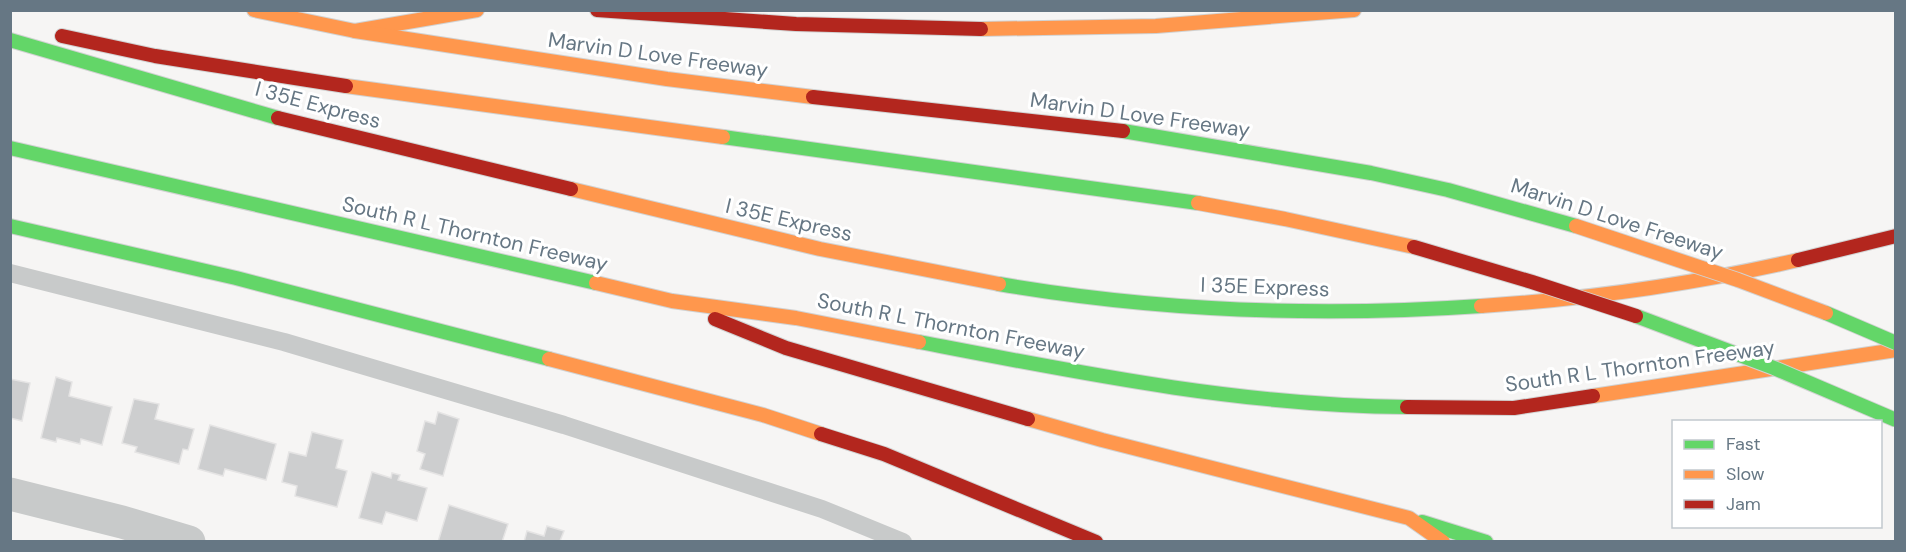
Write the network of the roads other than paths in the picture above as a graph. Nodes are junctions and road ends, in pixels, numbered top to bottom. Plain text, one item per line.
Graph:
1 (254, 10) edge
2 (477, 10) edge
3 (597, 10) edge
4 (1354, 10) edge
5 (355, 31) junction
6 (43, 32) dead end
7 (10, 40) edge
8 (10, 148) edge
9 (10, 225) edge
10 (1896, 234) edge
11 (10, 273) edge
12 (672, 301) junction
13 (1896, 343) edge
14 (1896, 350) edge
15 (1896, 420) edge
16 (10, 494) edge
17 (1409, 518) junction
18 (122, 532) edge
19 (189, 542) edge
20 (903, 542) edge
21 (1096, 542) edge
22 (1443, 542) edge
23 (1486, 542) edge

1 - 5 main road
2 - 5 main road
3 - 4 main road
5 - 13 main road, Marvin D Love Freeway, bridge
6 - 15 main road, I 35E Express, bridge
7 - 10 main road, I 35E Express
8 - 12 main road, South R L Thornton Freeway
9 - 21 main road
11 - 20 lane
12 - 14 main road, South R L Thornton Freeway
12 - 17 main road
16 - 18 street
17 - 22 main road
17 - 23 main road
18 - 19 street

